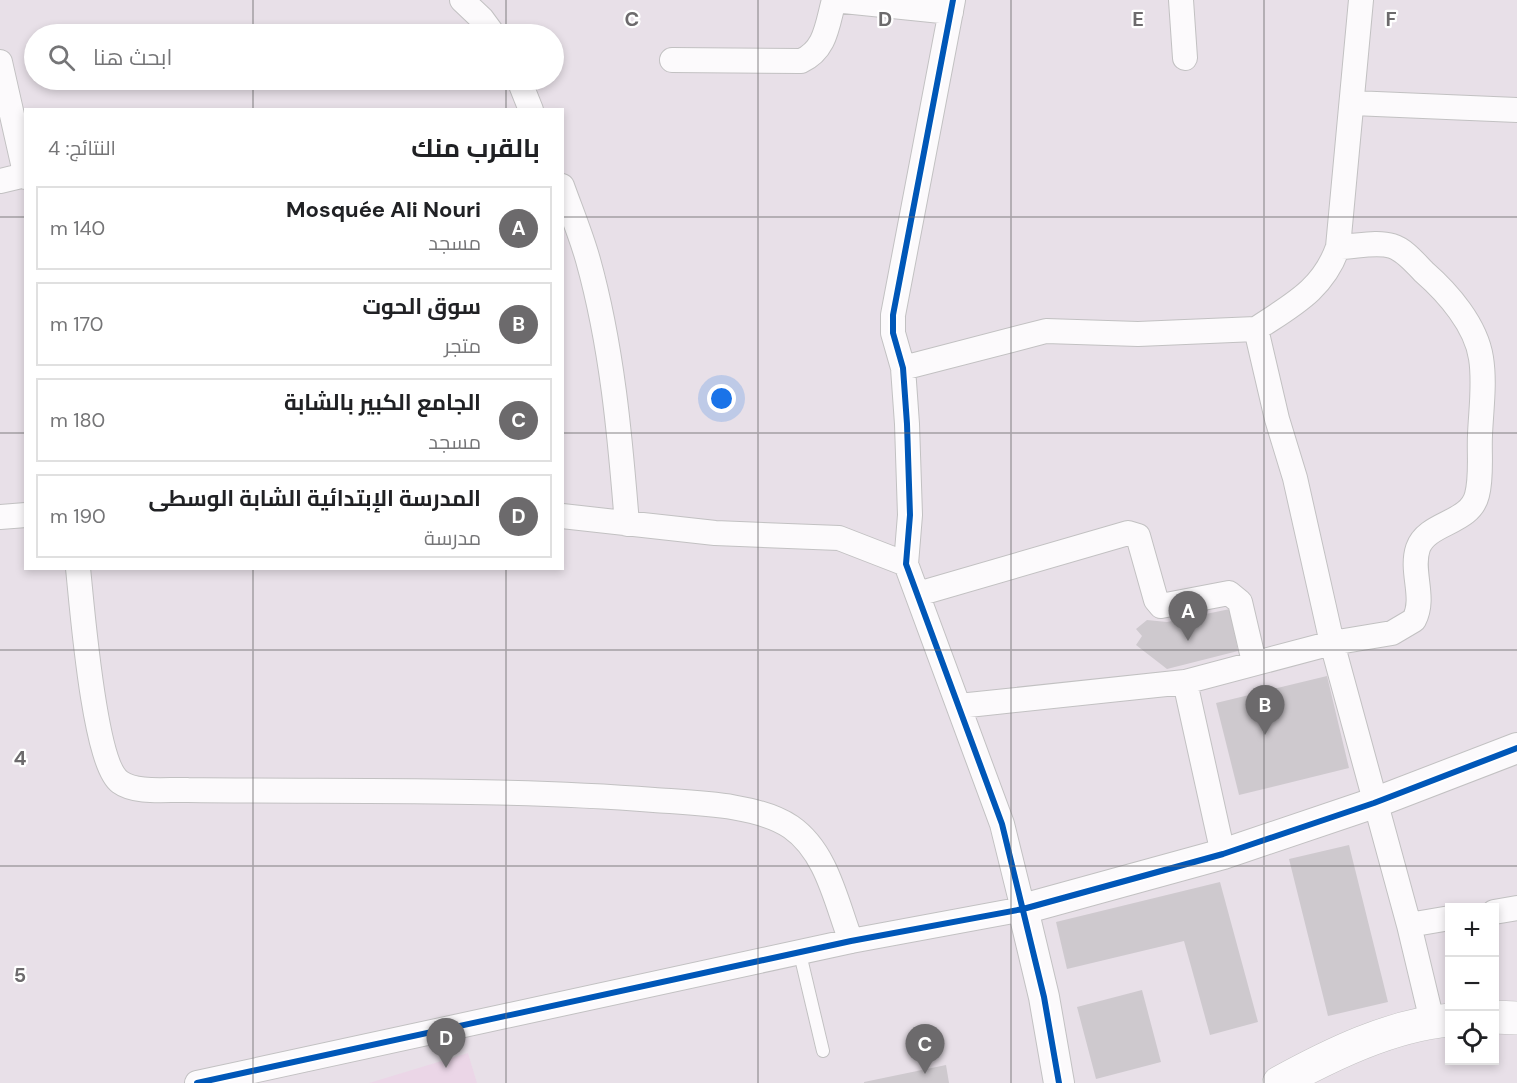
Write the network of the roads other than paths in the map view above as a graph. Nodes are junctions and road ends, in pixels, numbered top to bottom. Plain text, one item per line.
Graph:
1 (462, 0) edge
2 (834, 0) edge
3 (1181, 0) edge
4 (1361, 0) edge
5 (952, 6) edge
6 (486, 24) edge
7 (1185, 58) dead end
8 (672, 60) dead end
9 (0, 62) edge
10 (523, 90) edge
11 (1353, 103) junction
12 (530, 108) edge
13 (1517, 110) edge
14 (24, 171) edge
15 (24, 176) edge
16 (0, 181) edge
17 (564, 192) edge
18 (1338, 247) junction
19 (1256, 329) junction
20 (903, 368) junction
21 (24, 515) edge
22 (564, 516) edge
23 (0, 517) edge
24 (627, 524) junction
25 (906, 564) junction
26 (78, 570) edge
27 (918, 594) junction
28 (1332, 643) junction
29 (1254, 662) junction
30 (1185, 682) junction
31 (959, 706) junction
32 (1517, 748) edge
33 (1374, 803) junction
34 (1223, 854) junction
35 (1517, 908) edge
36 (1023, 909) junction
37 (1499, 911) edge
38 (1445, 919) edge
39 (1409, 925) junction
40 (851, 941) junction
41 (800, 954) junction
42 (1499, 1017) edge
43 (1517, 1018) edge
44 (1441, 1021) edge
45 (823, 1051) dead end
46 (197, 1083) edge
47 (1059, 1083) edge
48 (1279, 1083) edge

1 - 6 street
2 - 5 street
2 - 8 street
3 - 7 street
4 - 11 street
5 - 20 street
9 - 14 street
10 - 12 street
11 - 13 street
11 - 18 street
15 - 16 street
17 - 24 street
18 - 19 street
18 - 28 street
19 - 20 street
19 - 28 street
20 - 25 street
21 - 23 street
22 - 24 street
24 - 25 street
25 - 27 street
26 - 40 street
27 - 29 street
27 - 31 street
28 - 29 street
28 - 33 street
29 - 30 street
30 - 31 street
30 - 34 street
31 - 36 street
32 - 33 street
33 - 34 street
33 - 39 street
34 - 36 street
35 - 37 street
36 - 40 street
36 - 47 street
38 - 39 street
39 - 44 street
40 - 41 street
41 - 45 lane
41 - 46 street
42 - 43 main road
44 - 48 main road

